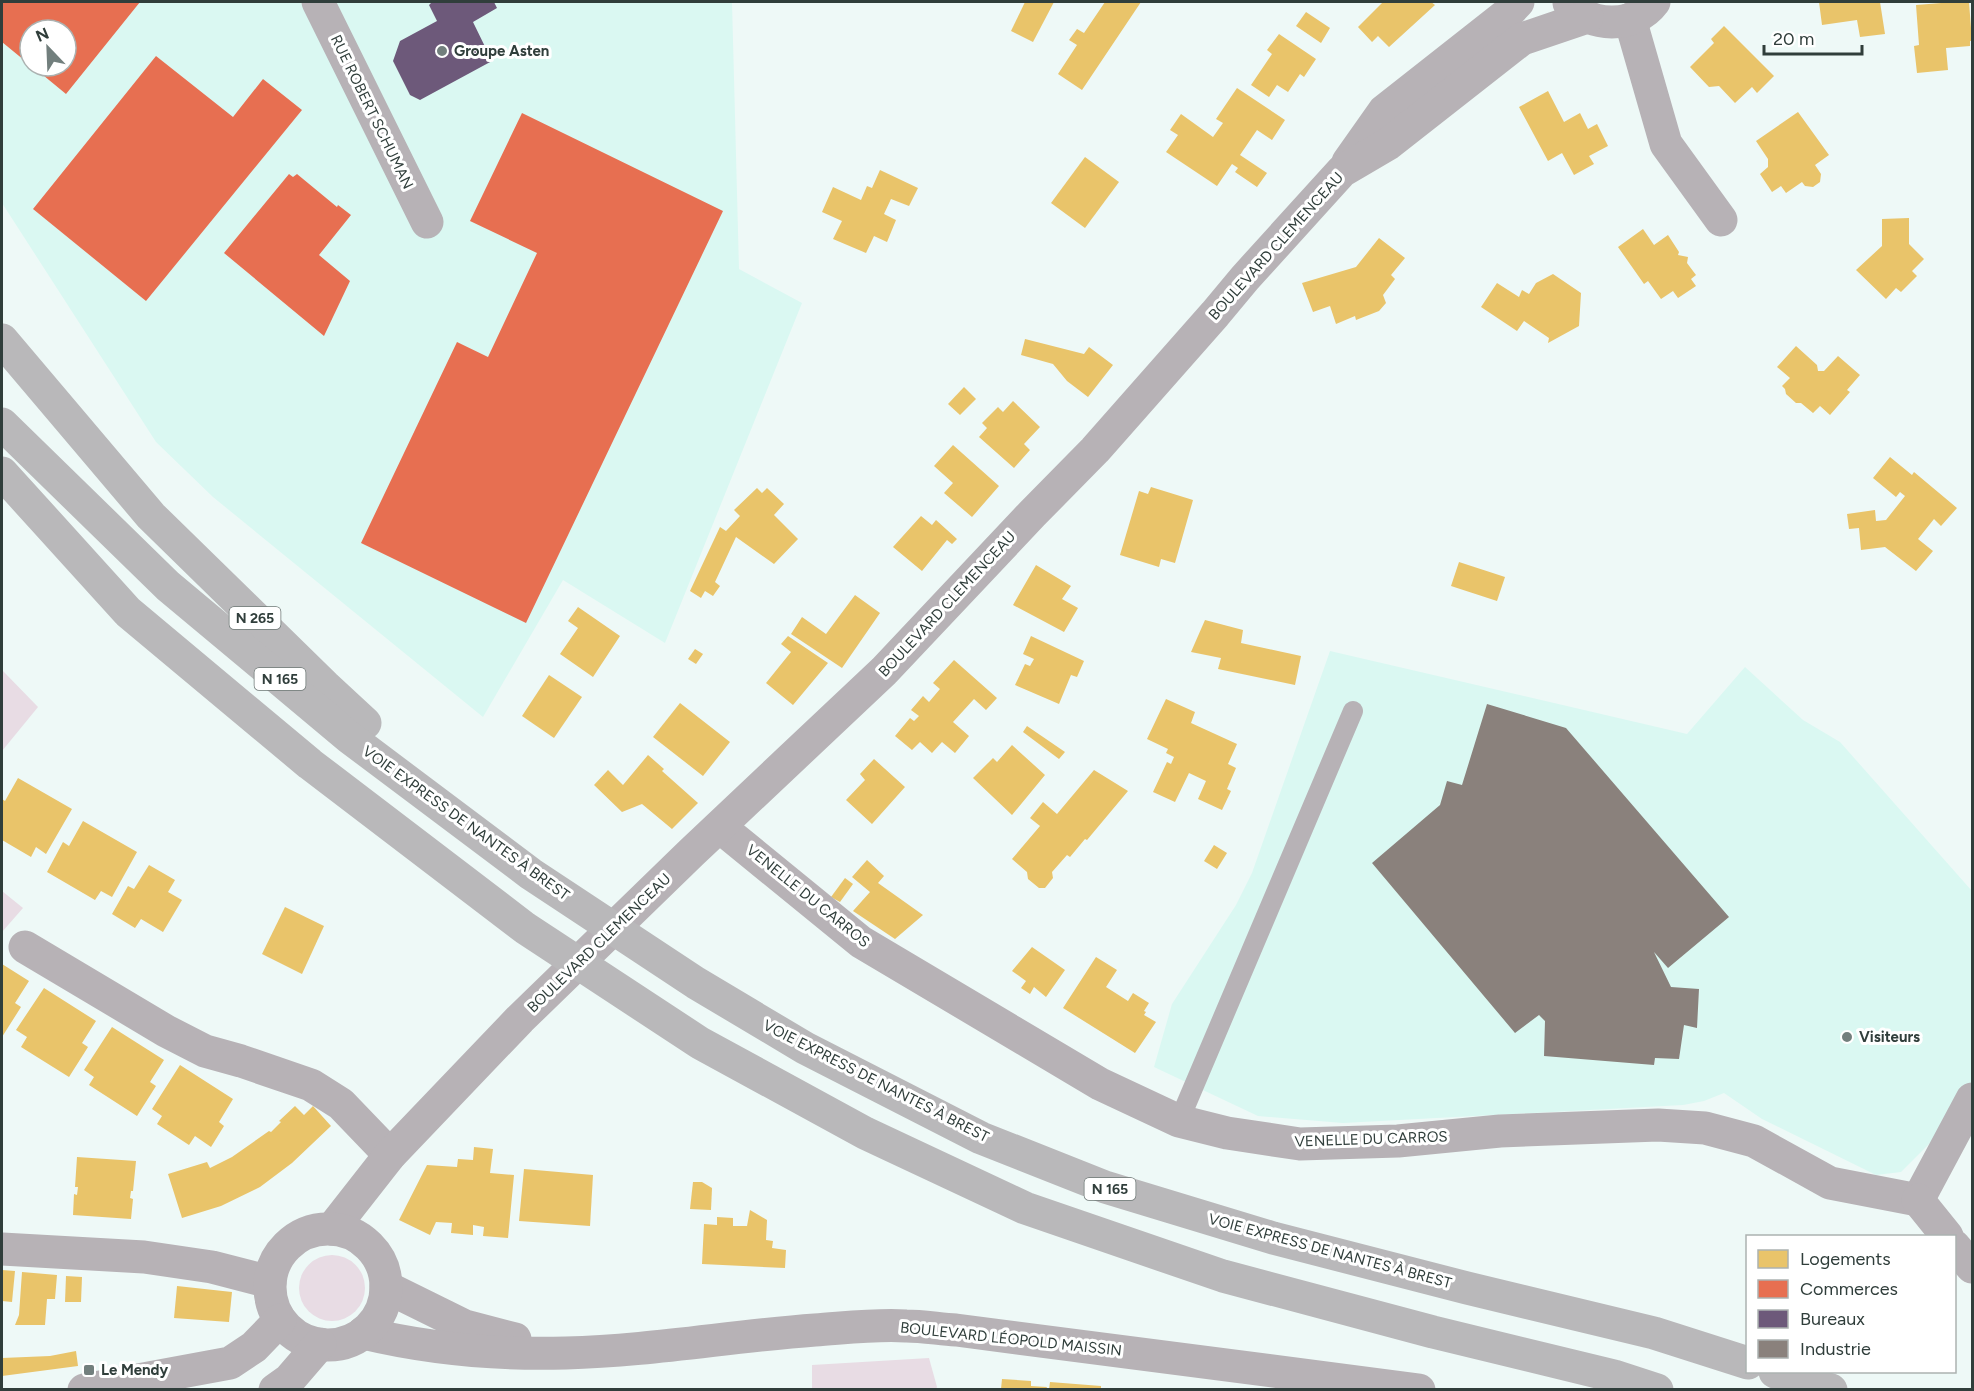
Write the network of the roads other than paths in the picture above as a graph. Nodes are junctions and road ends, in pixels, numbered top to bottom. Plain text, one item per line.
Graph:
1 (318, 2) edge
2 (1518, 2) edge
3 (1648, 7) edge
4 (1577, 9) edge
5 (1342, 171) junction
6 (1721, 220) dead end
7 (427, 222) dead end
8 (2, 340) edge
9 (2, 424) edge
10 (2, 473) edge
11 (2, 501) edge
12 (128, 612) junction
13 (1353, 711) dead end
14 (720, 827) junction
15 (531, 874) junction
16 (26, 947) dead end
17 (1972, 1099) edge
18 (1179, 1121) junction
19 (390, 1155) junction
20 (1918, 1200) junction
21 (332, 1229) junction
22 (1946, 1235) edge
23 (1956, 1248) edge
24 (2, 1249) edge
25 (1972, 1267) edge
26 (270, 1282) junction
27 (386, 1287) junction
28 (280, 1320) junction
29 (363, 1333) junction
30 (320, 1344) junction
31 (566, 1353) junction
32 (1746, 1362) edge
33 (1781, 1373) edge
34 (95, 1389) edge
35 (275, 1389) edge
36 (1419, 1389) edge
37 (1657, 1389) edge
38 (1831, 1389) edge

1 - 7 street, RUE ROBERT SCHUMAN
2 - 5 street
3 - 4 street
3 - 6 street
4 - 5 street, BOULEVARD CLEMENCEAU
5 - 14 street, BOULEVARD CLEMENCEAU
8 - 15 highway, N 265
9 - 15 highway, VOIE EXPRESS DE NANTES À BREST / N 165
10 - 12 highway, N 165
11 - 12 highway
12 - 37 highway, N 165
13 - 18 lane
14 - 18 street, VENELLE DU CARROS
14 - 19 street, BOULEVARD CLEMENCEAU
15 - 32 highway, VOIE EXPRESS DE NANTES À BREST / N 165
16 - 19 street
17 - 20 street
18 - 20 street, VENELLE DU CARROS
19 - 21 street, BOULEVARD CLEMENCEAU
20 - 22 street
21 - 26 street
21 - 27 street
23 - 25 street
24 - 26 street
26 - 28 street
27 - 29 street
27 - 31 street, BOULEVARD LÉOPOLD MAISSIN
28 - 30 street
28 - 34 street
29 - 30 street
29 - 31 street, BOULEVARD LÉOPOLD MAISSIN
30 - 35 street
31 - 36 street, BOULEVARD LÉOPOLD MAISSIN
33 - 38 highway

